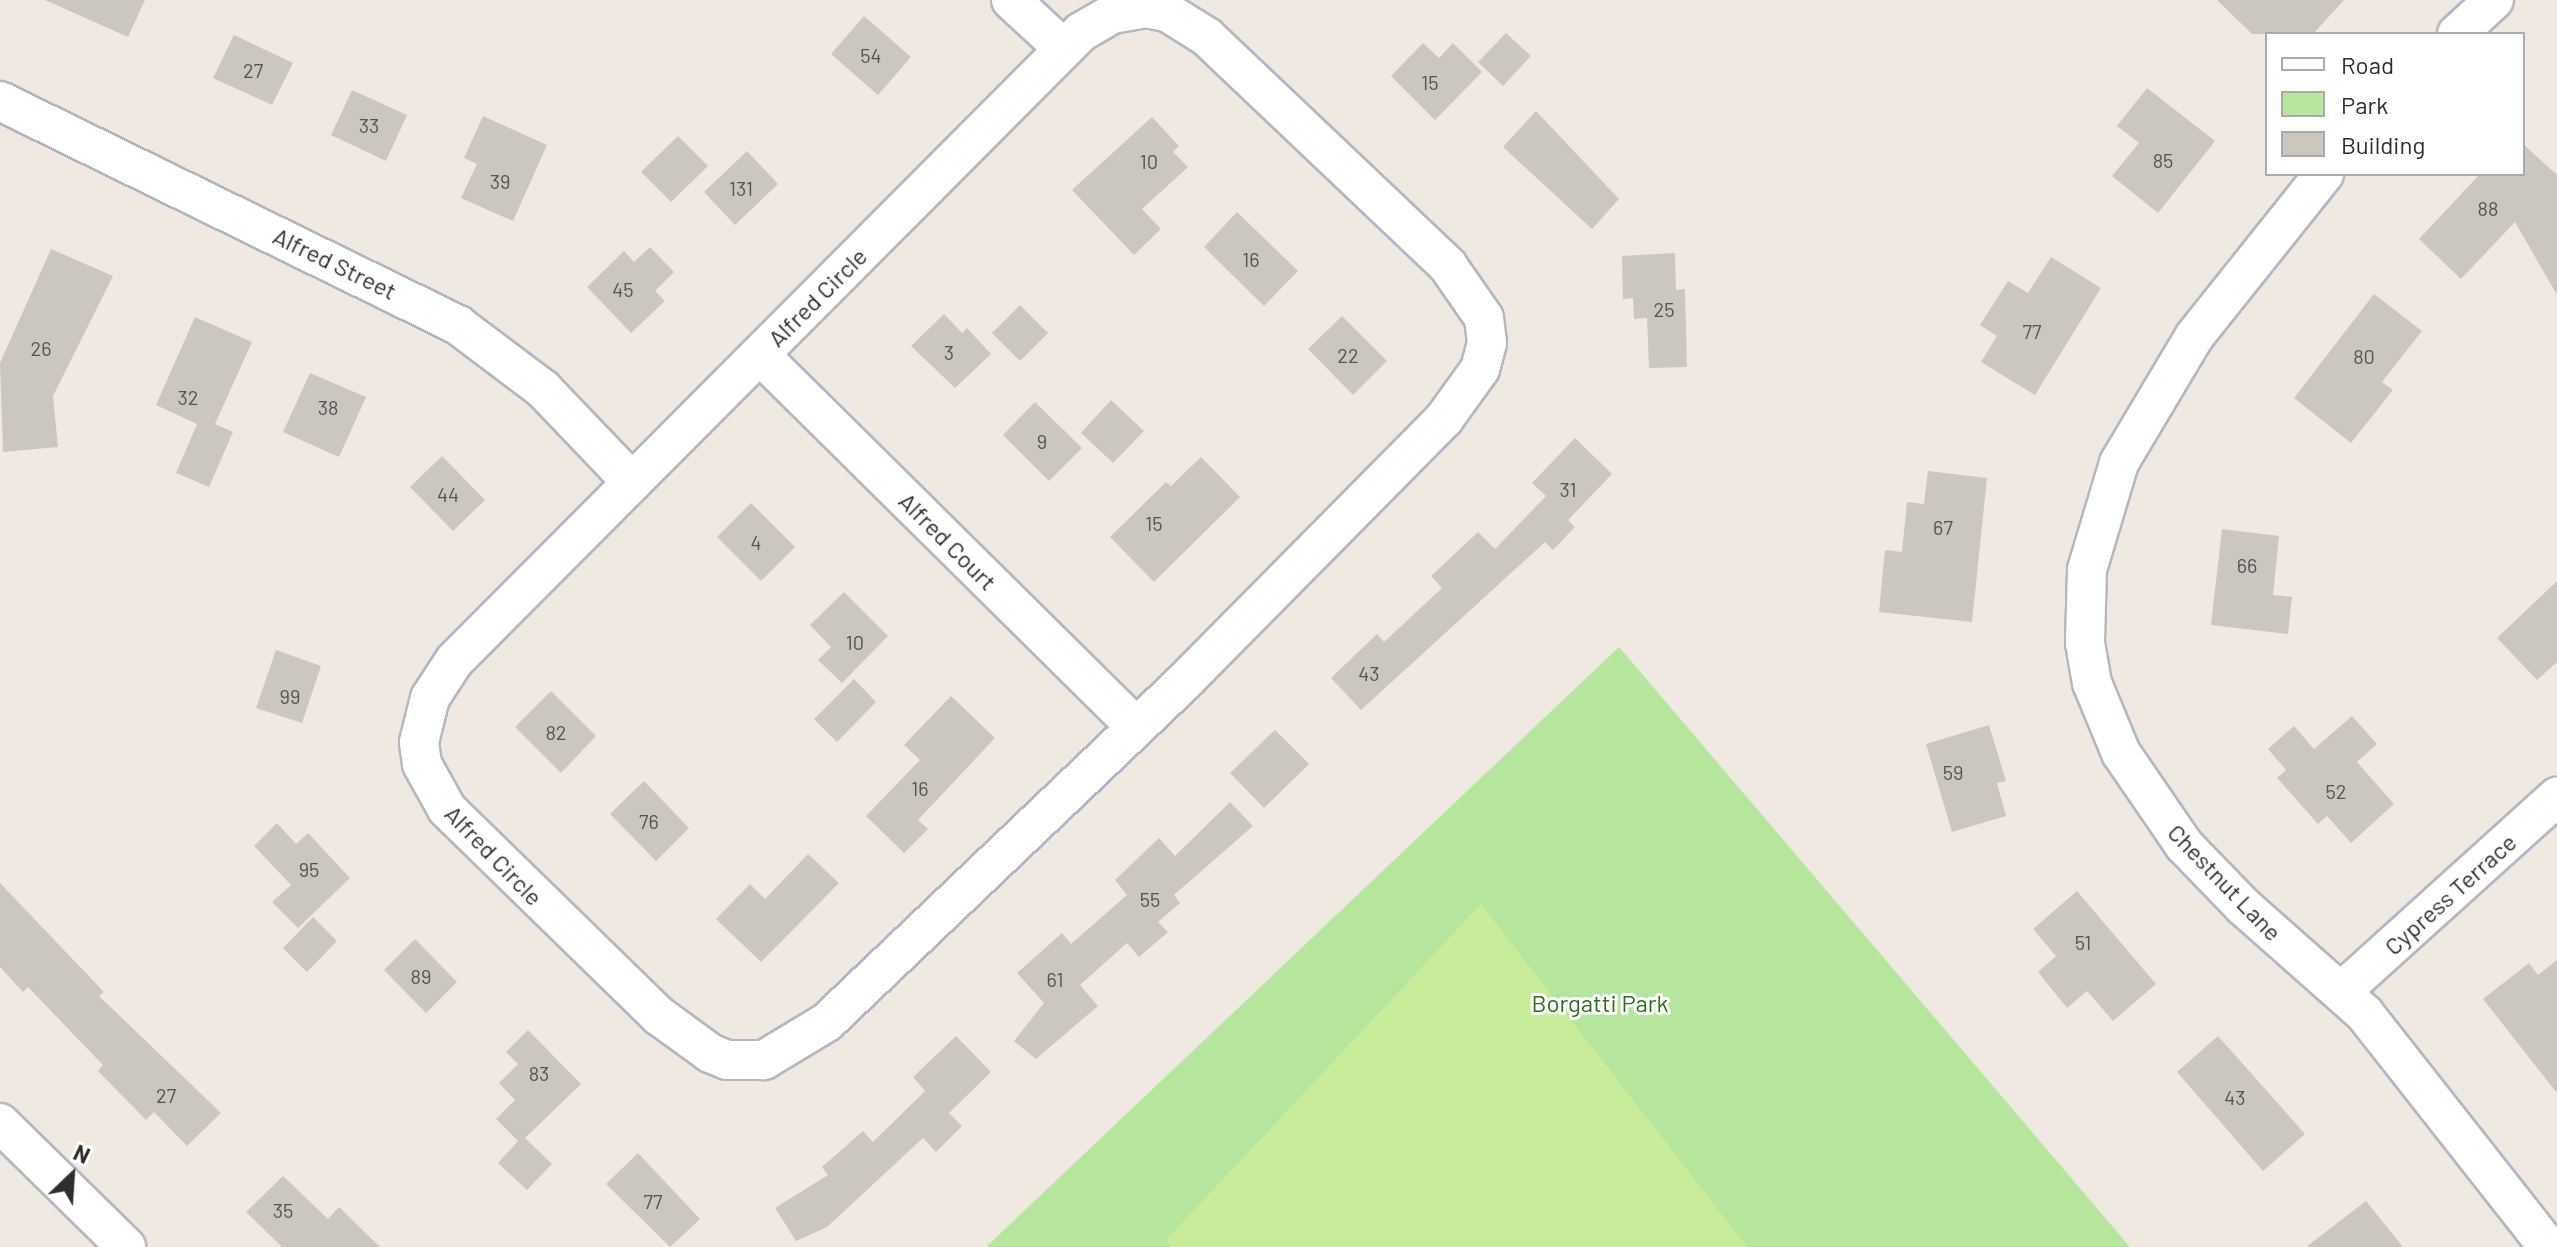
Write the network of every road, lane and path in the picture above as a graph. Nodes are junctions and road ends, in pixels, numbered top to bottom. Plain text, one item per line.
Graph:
1 (1011, 0) edge
2 (2494, 0) edge
3 (2459, 32) edge
4 (1064, 49) junction
5 (0, 101) edge
6 (2322, 176) edge
7 (760, 355) junction
8 (632, 482) junction
9 (1136, 727) junction
10 (2557, 797) edge
11 (2342, 991) junction
12 (0, 1123) edge
13 (126, 1247) edge
14 (2548, 1247) edge

1 - 4 street
2 - 3 street
4 - 7 street, Alfred Circle
4 - 9 street, Alfred Circle
5 - 8 street, Alfred Street
6 - 11 street, Chestnut Lane
7 - 8 street, Alfred Circle
7 - 9 street, Alfred Court
8 - 9 street, Alfred Circle
10 - 11 street, Cypress Terrace
11 - 14 street, Chestnut Lane
12 - 13 street

